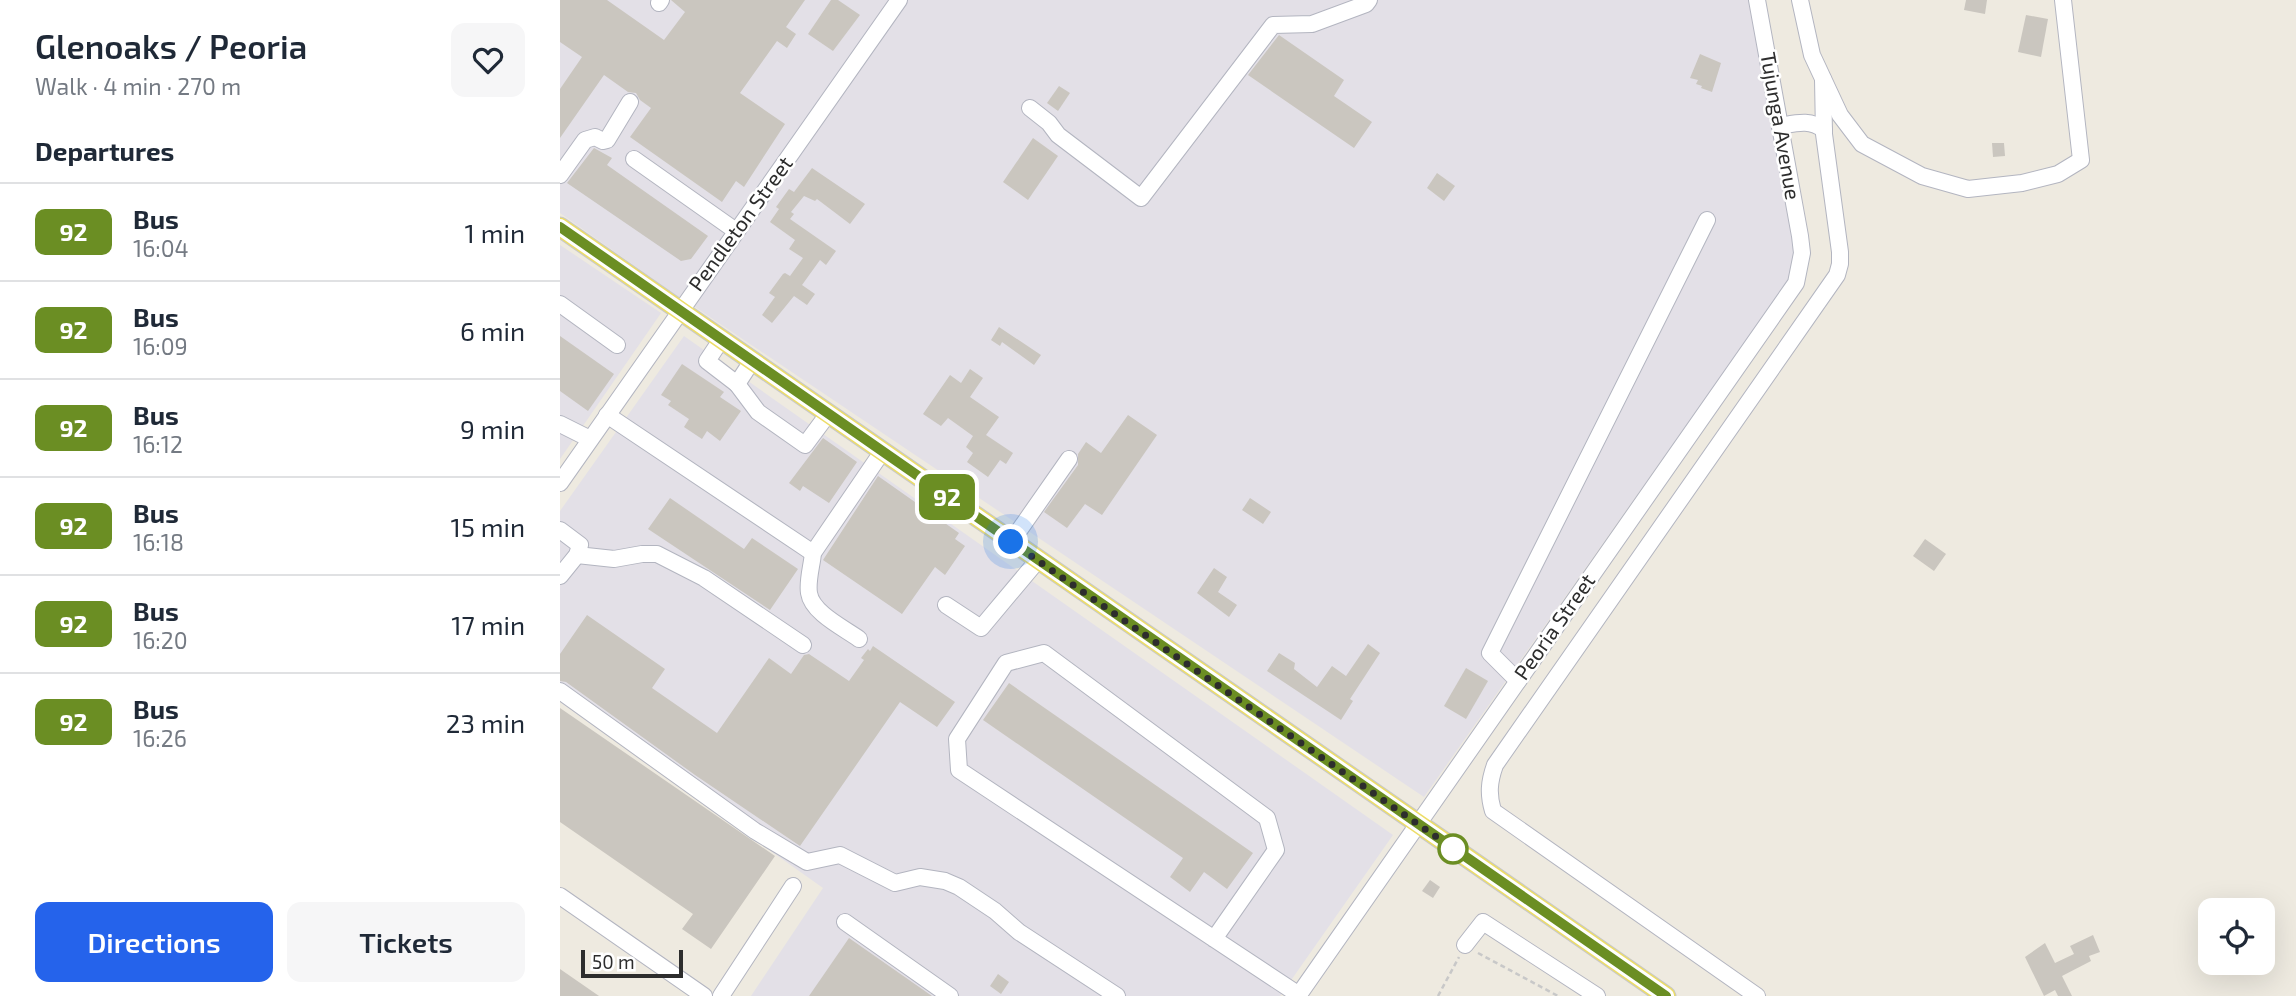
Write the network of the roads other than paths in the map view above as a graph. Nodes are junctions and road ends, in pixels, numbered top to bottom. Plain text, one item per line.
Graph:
1 (899, 0) edge
2 (1369, 0) edge
3 (1757, 0) edge
4 (1800, 0) edge
5 (2063, 0) edge
6 (1823, 79) junction
7 (629, 102) dead end
8 (1030, 108) dead end
9 (1780, 126) junction
10 (1824, 130) junction
11 (634, 159) dead end
12 (560, 175) edge
13 (1707, 220) dead end
14 (560, 227) edge
15 (736, 231) junction
16 (1802, 253) joint
17 (560, 304) edge
18 (679, 310) junction
19 (721, 340) junction
20 (617, 345) dead end
21 (752, 361) junction
22 (737, 384) junction
23 (828, 414) junction
24 (607, 415) junction
25 (560, 424) edge
26 (590, 439) junction
27 (882, 452) junction
28 (1069, 460) dead end
29 (560, 483) edge
30 (560, 530) edge
31 (1011, 542) junction
32 (578, 550) junction
33 (813, 553) junction
34 (1038, 560) junction
35 (561, 572) edge
36 (946, 605) dead end
37 (859, 639) dead end
38 (803, 645) dead end
39 (1518, 681) junction
40 (560, 691) edge
41 (1417, 824) junction
42 (793, 886) dead end
43 (560, 895) edge
44 (845, 922) dead end
45 (1214, 939) junction
46 (1465, 945) road end
47 (704, 996) edge
48 (721, 996) edge
49 (950, 996) edge
50 (1118, 996) edge
51 (1299, 996) edge
52 (1597, 996) edge
53 (1666, 996) edge
54 (1756, 996) edge

1 - 15 street, Pendleton Street
2 - 8 street
3 - 9 street, Tujunga Avenue
4 - 6 street
5 - 6 street
6 - 10 street
7 - 12 street
9 - 10 street
9 - 16 street, Tujunga Avenue
10 - 54 street
11 - 15 street
13 - 39 street
14 - 18 main road
15 - 18 street, Pendleton Street
16 - 39 street, Peoria Street
17 - 20 street
18 - 19 main road
18 - 24 street, Pendleton Street
19 - 21 main road
19 - 22 street
21 - 22 street
21 - 23 main road
22 - 23 street
23 - 27 main road
24 - 26 street, Pendleton Street
24 - 33 street
25 - 26 street
26 - 29 street, Pendleton Street
27 - 31 main road
27 - 33 street
28 - 31 street
30 - 32 street
31 - 34 main road
32 - 35 street
32 - 38 street
33 - 37 street
34 - 36 street
34 - 41 main road
39 - 41 street, Peoria Street
40 - 50 street
41 - 51 street, Peoria Street
41 - 53 main road
42 - 48 street
43 - 47 street
44 - 49 street
45 - 45 street
45 - 51 street
46 - 52 street

